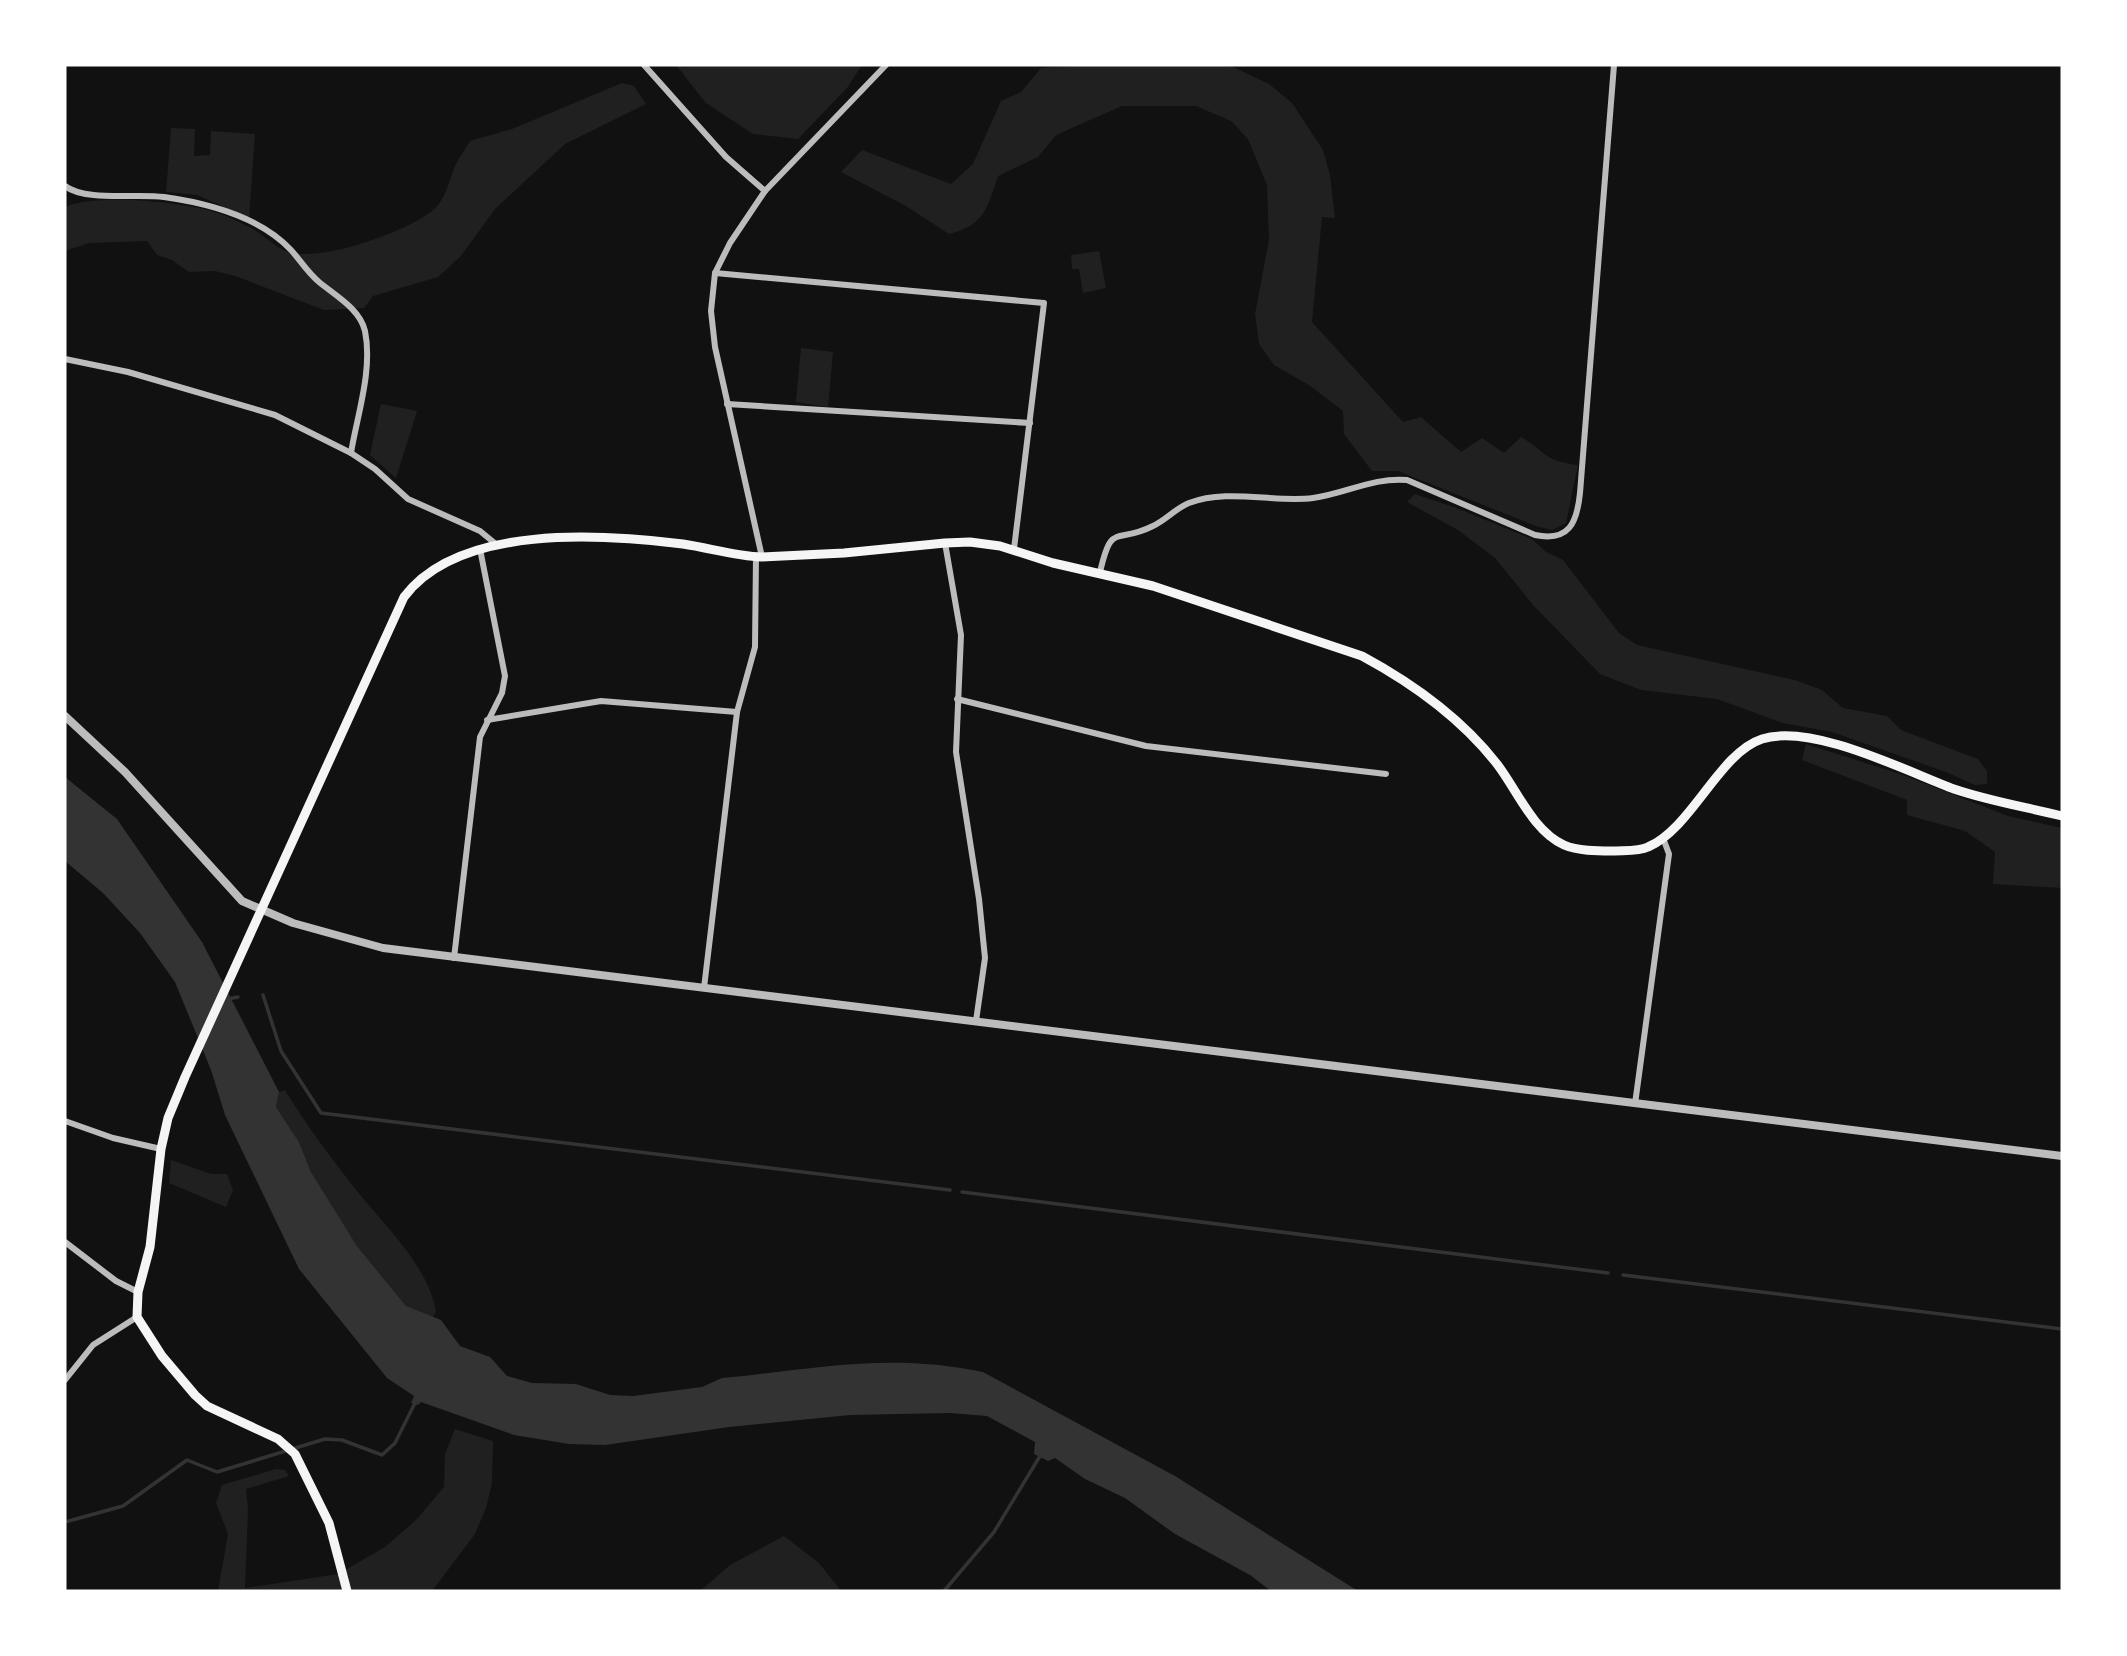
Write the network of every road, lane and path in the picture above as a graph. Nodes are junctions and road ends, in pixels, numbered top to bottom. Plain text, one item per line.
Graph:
1 (644, 65) edge
2 (886, 65) edge
3 (1614, 65) edge
4 (65, 186) edge
5 (765, 191) junction
6 (715, 273) junction
7 (65, 359) edge
8 (727, 404) junction
9 (1030, 423) junction
10 (351, 453) junction
11 (944, 543) junction
12 (497, 545) junction
13 (480, 549) junction
14 (1014, 549) junction
15 (759, 556) junction
16 (1100, 572) junction
17 (957, 699) junction
18 (737, 712) junction
19 (65, 716) edge
20 (487, 720) junction
21 (1386, 775) dead end
22 (2062, 816) edge
23 (1663, 838) junction
24 (261, 912) junction
25 (454, 958) junction
26 (704, 988) junction
27 (976, 1021) junction
28 (1635, 1104) junction
29 (65, 1121) edge
30 (161, 1149) junction
31 (2062, 1156) edge
32 (65, 1242) edge
33 (138, 1292) junction
34 (137, 1317) junction
35 (65, 1380) edge
36 (347, 1591) edge

1 - 5 street
2 - 5 street
3 - 16 street
4 - 10 street
5 - 6 street
6 - 8 street
6 - 9 street
7 - 10 street
8 - 9 street
8 - 15 street
9 - 14 street
10 - 12 street
11 - 14 main road
11 - 15 main road
11 - 17 street
12 - 13 main road
12 - 15 main road
13 - 20 street
13 - 24 main road
14 - 16 main road
15 - 18 street
16 - 23 main road
17 - 21 street
17 - 27 street
18 - 20 street
18 - 26 street
19 - 24 street
20 - 25 street
22 - 23 main road
23 - 28 street
24 - 25 street
24 - 30 main road
25 - 26 street
26 - 27 street
27 - 28 street
28 - 31 street
29 - 30 street
30 - 33 main road
32 - 33 street
33 - 34 main road
34 - 35 street
34 - 36 main road

